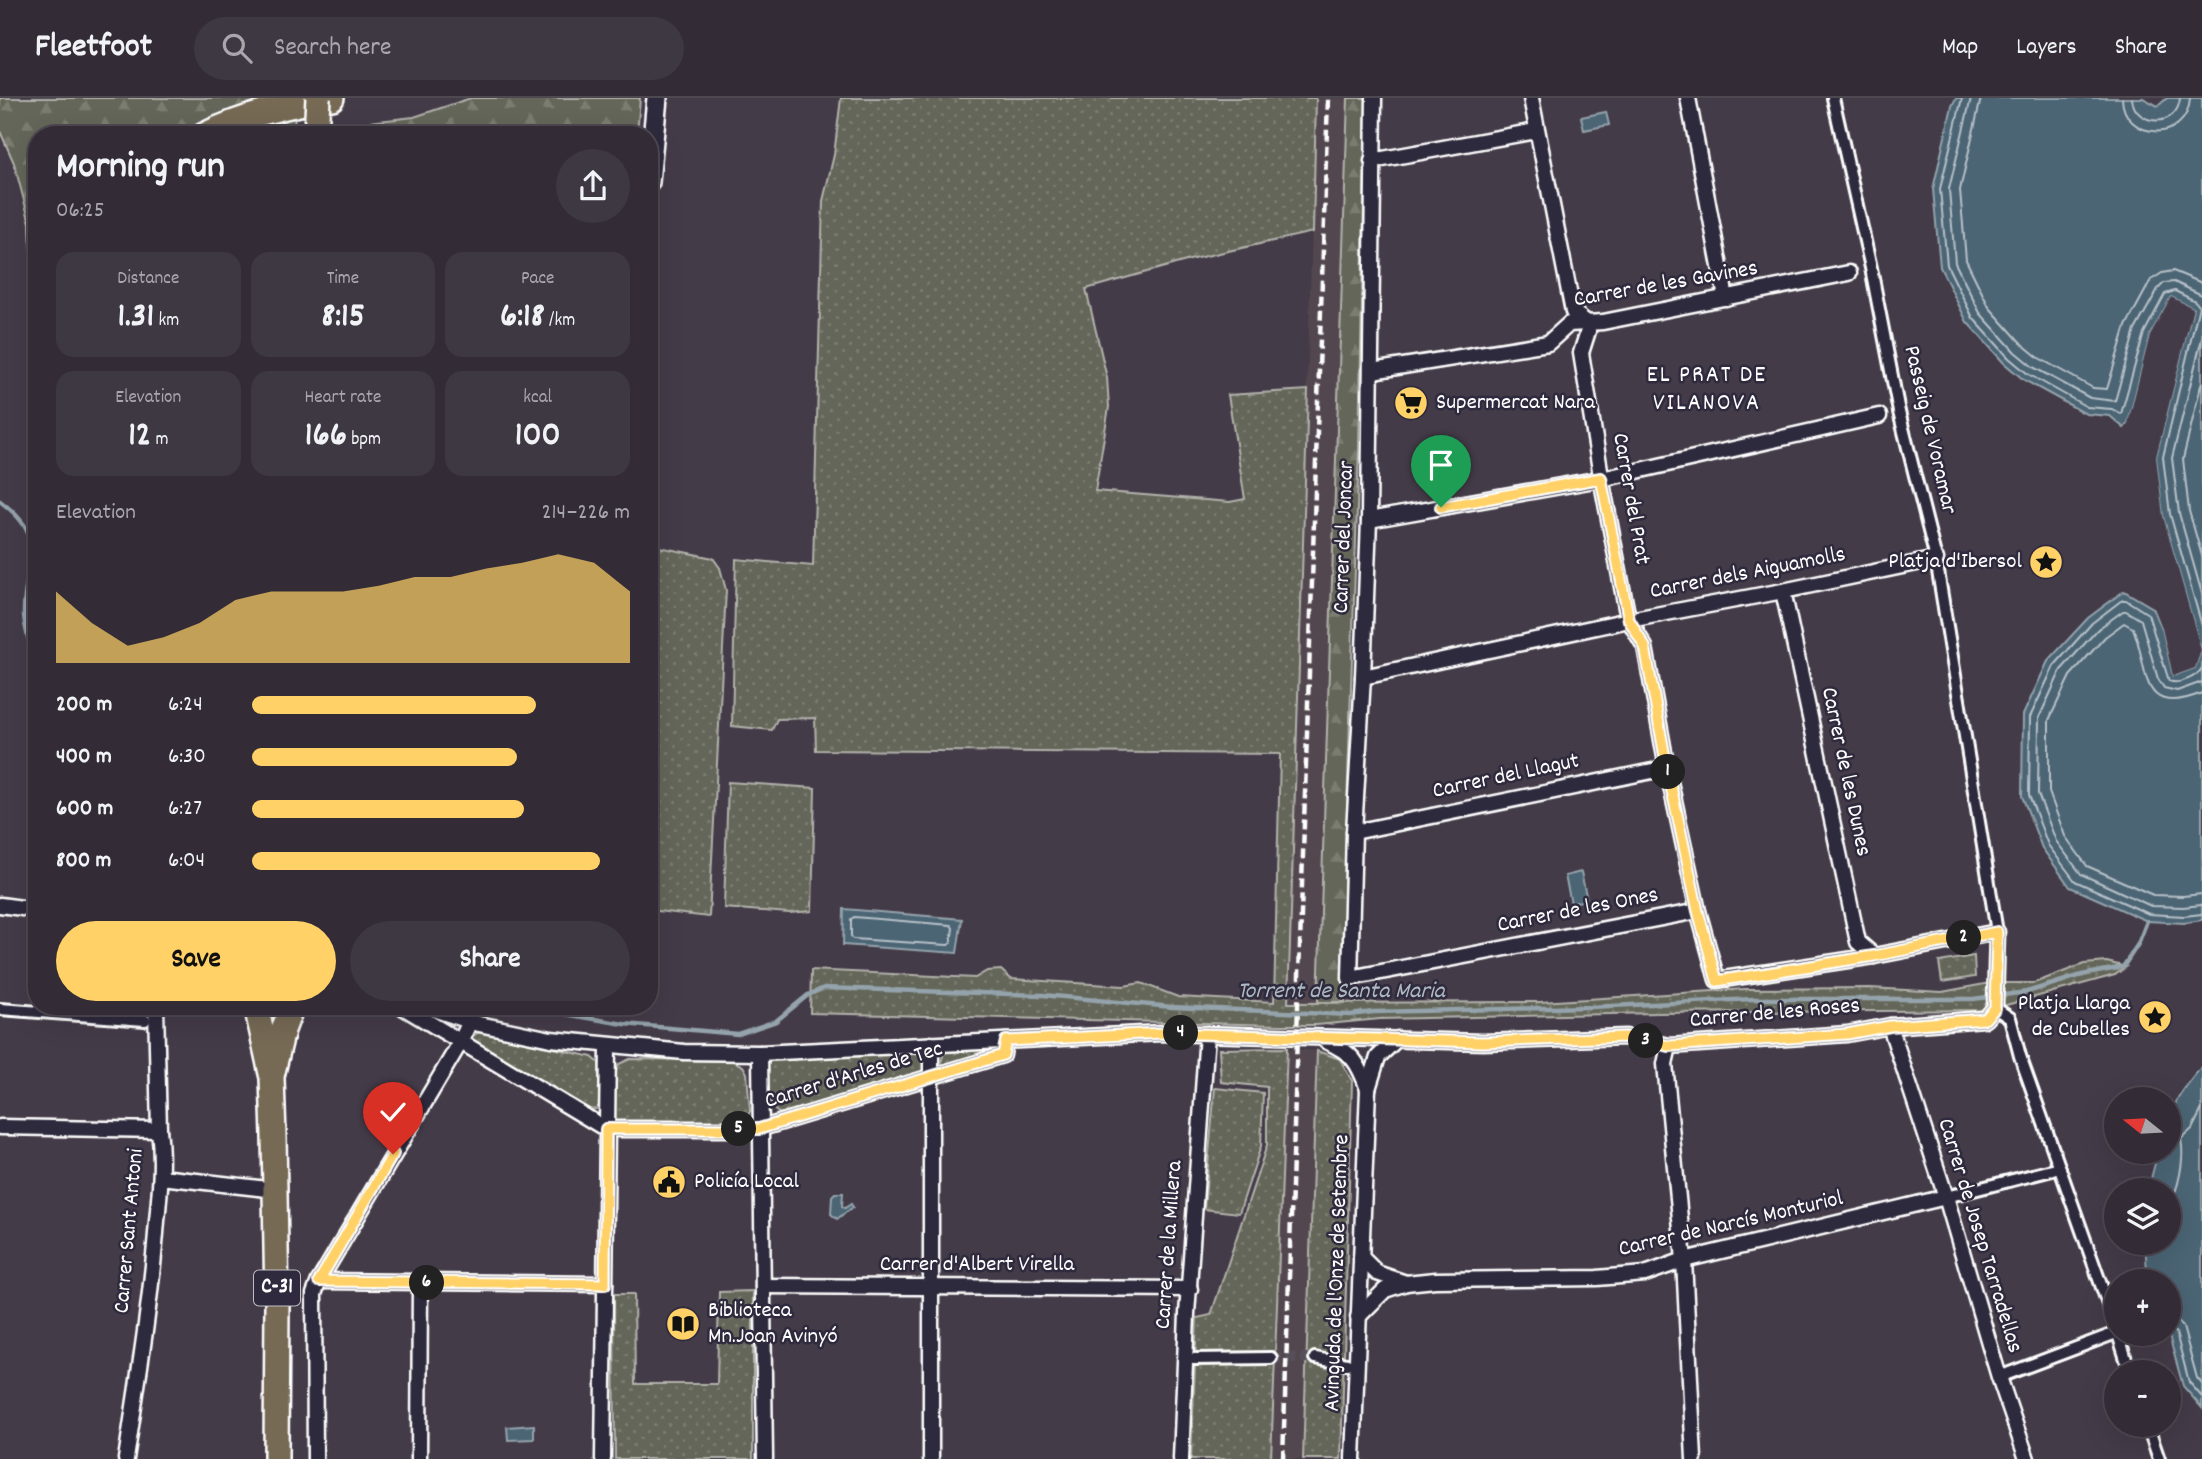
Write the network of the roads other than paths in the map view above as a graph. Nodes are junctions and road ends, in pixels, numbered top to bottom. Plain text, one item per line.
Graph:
1 (318, 98) edge
2 (332, 98) edge
3 (657, 98) edge
4 (1374, 98) edge
5 (1531, 98) edge
6 (1688, 98) edge
7 (1833, 98) edge
8 (221, 126) edge
9 (316, 126) edge
10 (654, 126) edge
11 (1536, 131) junction
12 (1372, 161) junction
13 (1849, 273) dead end
14 (1726, 298) junction
15 (1586, 322) junction
16 (1372, 371) junction
17 (1879, 416) dead end
18 (1604, 478) junction
19 (1369, 520) junction
20 (1936, 559) junction
21 (1783, 591) junction
22 (1629, 620) junction
23 (1363, 677) junction
24 (1667, 768) junction
25 (1354, 832) junction
26 (0, 905) edge
27 (28, 909) edge
28 (1698, 911) junction
29 (1997, 932) junction
30 (1858, 942) junction
31 (1874, 956) junction
32 (1845, 959) junction
33 (1350, 978) joint
34 (0, 1009) edge
35 (1992, 1010) junction
36 (28, 1011) edge
37 (79, 1015) edge
38 (156, 1015) edge
39 (258, 1015) edge
40 (289, 1015) edge
41 (415, 1015) edge
42 (452, 1015) edge
43 (145, 1020) dead end
44 (470, 1021) junction
45 (1890, 1026) junction
46 (1207, 1034) junction
47 (1318, 1037) junction
48 (1396, 1039) junction
49 (1006, 1041) junction
50 (460, 1043) junction
51 (931, 1044) junction
52 (608, 1046) junction
53 (1669, 1046) junction
54 (760, 1053) junction
55 (931, 1076) junction
56 (272, 1078) junction
57 (1367, 1089) junction
58 (272, 1116) junction
59 (0, 1127) edge
60 (606, 1129) junction
61 (759, 1129) junction
62 (159, 1130) junction
63 (2060, 1168) junction
64 (160, 1177) junction
65 (267, 1189) junction
66 (1945, 1197) junction
67 (1361, 1257) junction
68 (1684, 1260) junction
69 (319, 1281) junction
70 (420, 1283) junction
71 (1406, 1283) junction
72 (605, 1284) junction
73 (763, 1286) junction
74 (931, 1288) junction
75 (1190, 1289) junction
76 (2104, 1293) edge
77 (1358, 1317) junction
78 (2104, 1338) edge
79 (1271, 1358) tunnel mouth
80 (1315, 1358) tunnel mouth
81 (1193, 1359) dead end
82 (1347, 1364) dead end
83 (1999, 1377) junction
84 (2151, 1437) edge
85 (126, 1459) edge
86 (266, 1459) edge
87 (276, 1459) edge
88 (315, 1459) edge
89 (419, 1459) edge
90 (603, 1459) edge
91 (765, 1459) edge
92 (931, 1459) edge
93 (1181, 1459) edge
94 (1353, 1459) edge
95 (1694, 1459) edge
96 (2027, 1459) edge
97 (2159, 1459) edge

1 - 9 main road, bridge
2 - 8 main road
3 - 10 main road
4 - 12 street, Carrer del Joncar
5 - 11 street
6 - 14 street
7 - 20 street, Passeig de Voramar
11 - 12 street
11 - 15 street
12 - 16 street, Carrer del Joncar
13 - 14 street, Carrer de les Gavines
14 - 15 street, Carrer de les Gavines
15 - 16 street, Carrer de les Gavines
15 - 18 street, Carrer del Prat
16 - 19 street, Carrer del Joncar
17 - 18 street
18 - 19 street
18 - 22 street, Carrer del Prat
19 - 23 street, Carrer del Joncar
20 - 21 street, Carrer dels Aiguamolls
20 - 29 street, Passeig de Voramar
21 - 22 street, Carrer dels Aiguamolls
21 - 30 street, Carrer de les Dunes
22 - 23 street, Carrer dels Aiguamolls
22 - 24 street, Carrer del Prat
23 - 25 street, Carrer del Joncar
24 - 25 street, Carrer del Llagut
24 - 28 street, Carrer del Prat
25 - 33 street, Carrer del Joncar
26 - 27 street
28 - 32 street
28 - 33 street, Carrer de les Ones
29 - 31 street
29 - 35 street, Passeig de Voramar
30 - 31 street
30 - 32 street
31 - 32 street
34 - 36 street
35 - 45 street, Carrer de les Roses
35 - 63 street
37 - 43 street
38 - 62 street, Carrer Sant Antoni
39 - 56 main road, C-31
40 - 56 main road, C-31
41 - 50 street
42 - 44 street, Carrer d'Arles de Tec
44 - 50 street
44 - 52 street, Carrer d'Arles de Tec
45 - 53 street, Carrer de les Roses
45 - 66 street, Carrer de Josep Tarradellas
46 - 47 street, Carrer d'Arles de Tec
46 - 49 street, Carrer d'Arles de Tec
46 - 75 street, Carrer de la Millera
47 - 48 street, Carrer de les Roses
47 - 57 street, Avinguda de l'Onze de Setembre
48 - 53 street, Carrer de les Roses
48 - 57 street, Avinguda de l'Onze de Setembre
49 - 51 street, Carrer d'Arles de Tec
49 - 55 street, Carrer d'Arles de Tec
50 - 60 street
50 - 69 street
51 - 54 street, Carrer d'Arles de Tec
51 - 55 street
52 - 54 street, Carrer d'Arles de Tec
52 - 60 street
53 - 68 street
54 - 61 street
55 - 61 street, Carrer d'Arles de Tec
55 - 74 street
56 - 58 main road, C-31
57 - 67 street, Avinguda de l'Onze de Setembre
58 - 65 main road, C-31
58 - 87 main road, C-31
59 - 62 street
60 - 61 street, Carrer d'Arles de Tec
60 - 72 street
61 - 73 street
62 - 64 street, Carrer Sant Antoni
63 - 66 street, Carrer de Narcís Monturiol
63 - 76 street
64 - 65 street
64 - 85 street, Carrer Sant Antoni
65 - 86 main road, C-31
66 - 68 street, Carrer de Narcís Monturiol
66 - 83 street, Carrer de Josep Tarradellas
67 - 71 street, Carrer de Narcís Monturiol
67 - 77 street, Avinguda de l'Onze de Setembre
68 - 71 street, Carrer de Narcís Monturiol
68 - 95 street
69 - 70 street
69 - 88 street
70 - 72 street
70 - 89 street
71 - 77 street, Carrer de Narcís Monturiol
72 - 90 street
73 - 74 street, Carrer d'Albert Virella
73 - 91 street
74 - 75 street, Carrer d'Albert Virella
74 - 92 street
75 - 93 street, Carrer de la Millera
77 - 94 street, Avinguda de l'Onze de Setembre
78 - 83 street
79 - 81 street
80 - 82 street
83 - 96 street, Carrer de Josep Tarradellas
84 - 97 street

